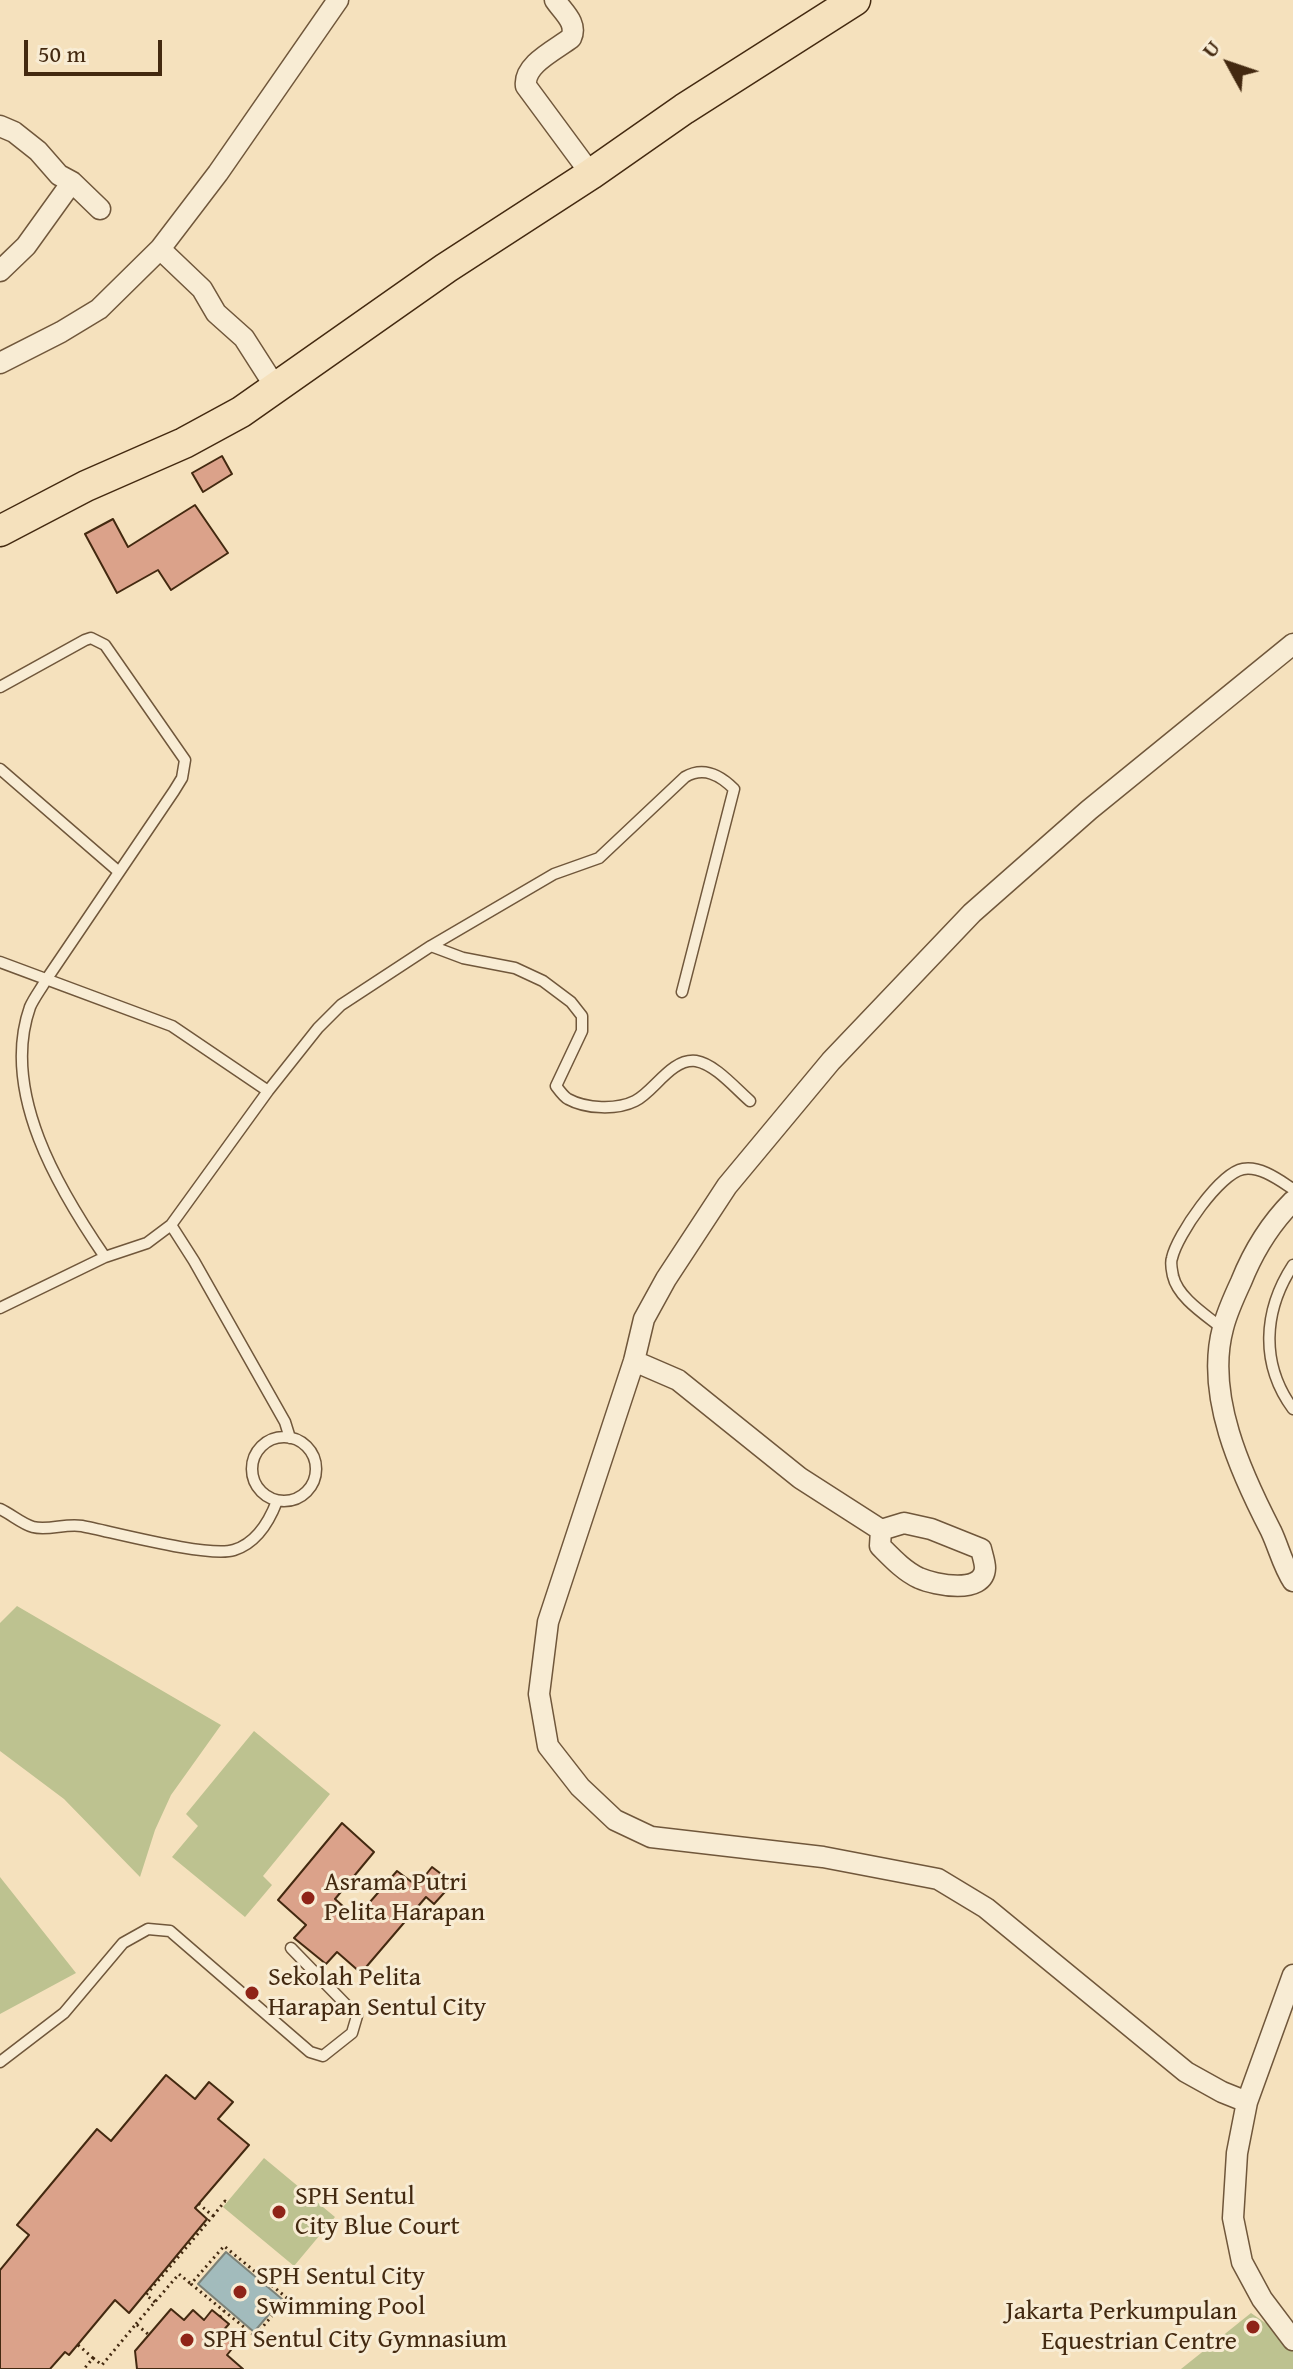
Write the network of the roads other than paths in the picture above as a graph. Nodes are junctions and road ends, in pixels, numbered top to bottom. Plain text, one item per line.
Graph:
1 (338, 0) edge
2 (555, 0) edge
3 (855, 0) edge
4 (0, 126) edge
5 (591, 174) junction
6 (72, 182) junction
7 (100, 209) dead end
8 (160, 249) junction
9 (0, 271) edge
10 (0, 363) edge
11 (276, 388) junction
12 (0, 531) edge
13 (1293, 644) edge
14 (0, 687) edge
15 (0, 769) edge
16 (119, 872) junction
17 (431, 946) junction
18 (0, 962) edge
19 (46, 980) junction
20 (682, 992) dead end
21 (268, 1091) junction
22 (750, 1101) dead end
23 (1293, 1189) edge
24 (1293, 1201) edge
25 (171, 1225) junction
26 (105, 1257) junction
27 (1293, 1265) edge
28 (1293, 1291) edge
29 (1278, 1292) junction
30 (0, 1308) edge
31 (1223, 1329) junction
32 (634, 1361) junction
33 (1293, 1409) edge
34 (290, 1438) junction
35 (277, 1501) junction
36 (0, 1509) edge
37 (881, 1530) junction
38 (1291, 1573) edge
39 (291, 1948) dead end
40 (1293, 1975) edge
41 (0, 2062) edge
42 (1247, 2102) junction
43 (1293, 2340) edge

1 - 8 street
2 - 5 street
3 - 5 main road
4 - 6 street
5 - 11 main road
6 - 7 street
6 - 9 street
8 - 10 street
8 - 11 street
11 - 12 main road
13 - 32 street
14 - 16 lane
15 - 16 lane
16 - 19 lane
17 - 20 lane
17 - 21 lane
17 - 22 lane
18 - 19 lane
19 - 21 lane
19 - 26 lane
21 - 25 lane
23 - 31 lane
24 - 31 street
25 - 26 lane
25 - 34 lane
26 - 30 lane
27 - 29 lane
28 - 29 lane
29 - 33 lane
31 - 38 street
32 - 37 street
32 - 42 street
34 - 35 lane
34 - 35 lane
35 - 36 lane
37 - 37 street
39 - 41 lane
40 - 42 street
42 - 43 street

